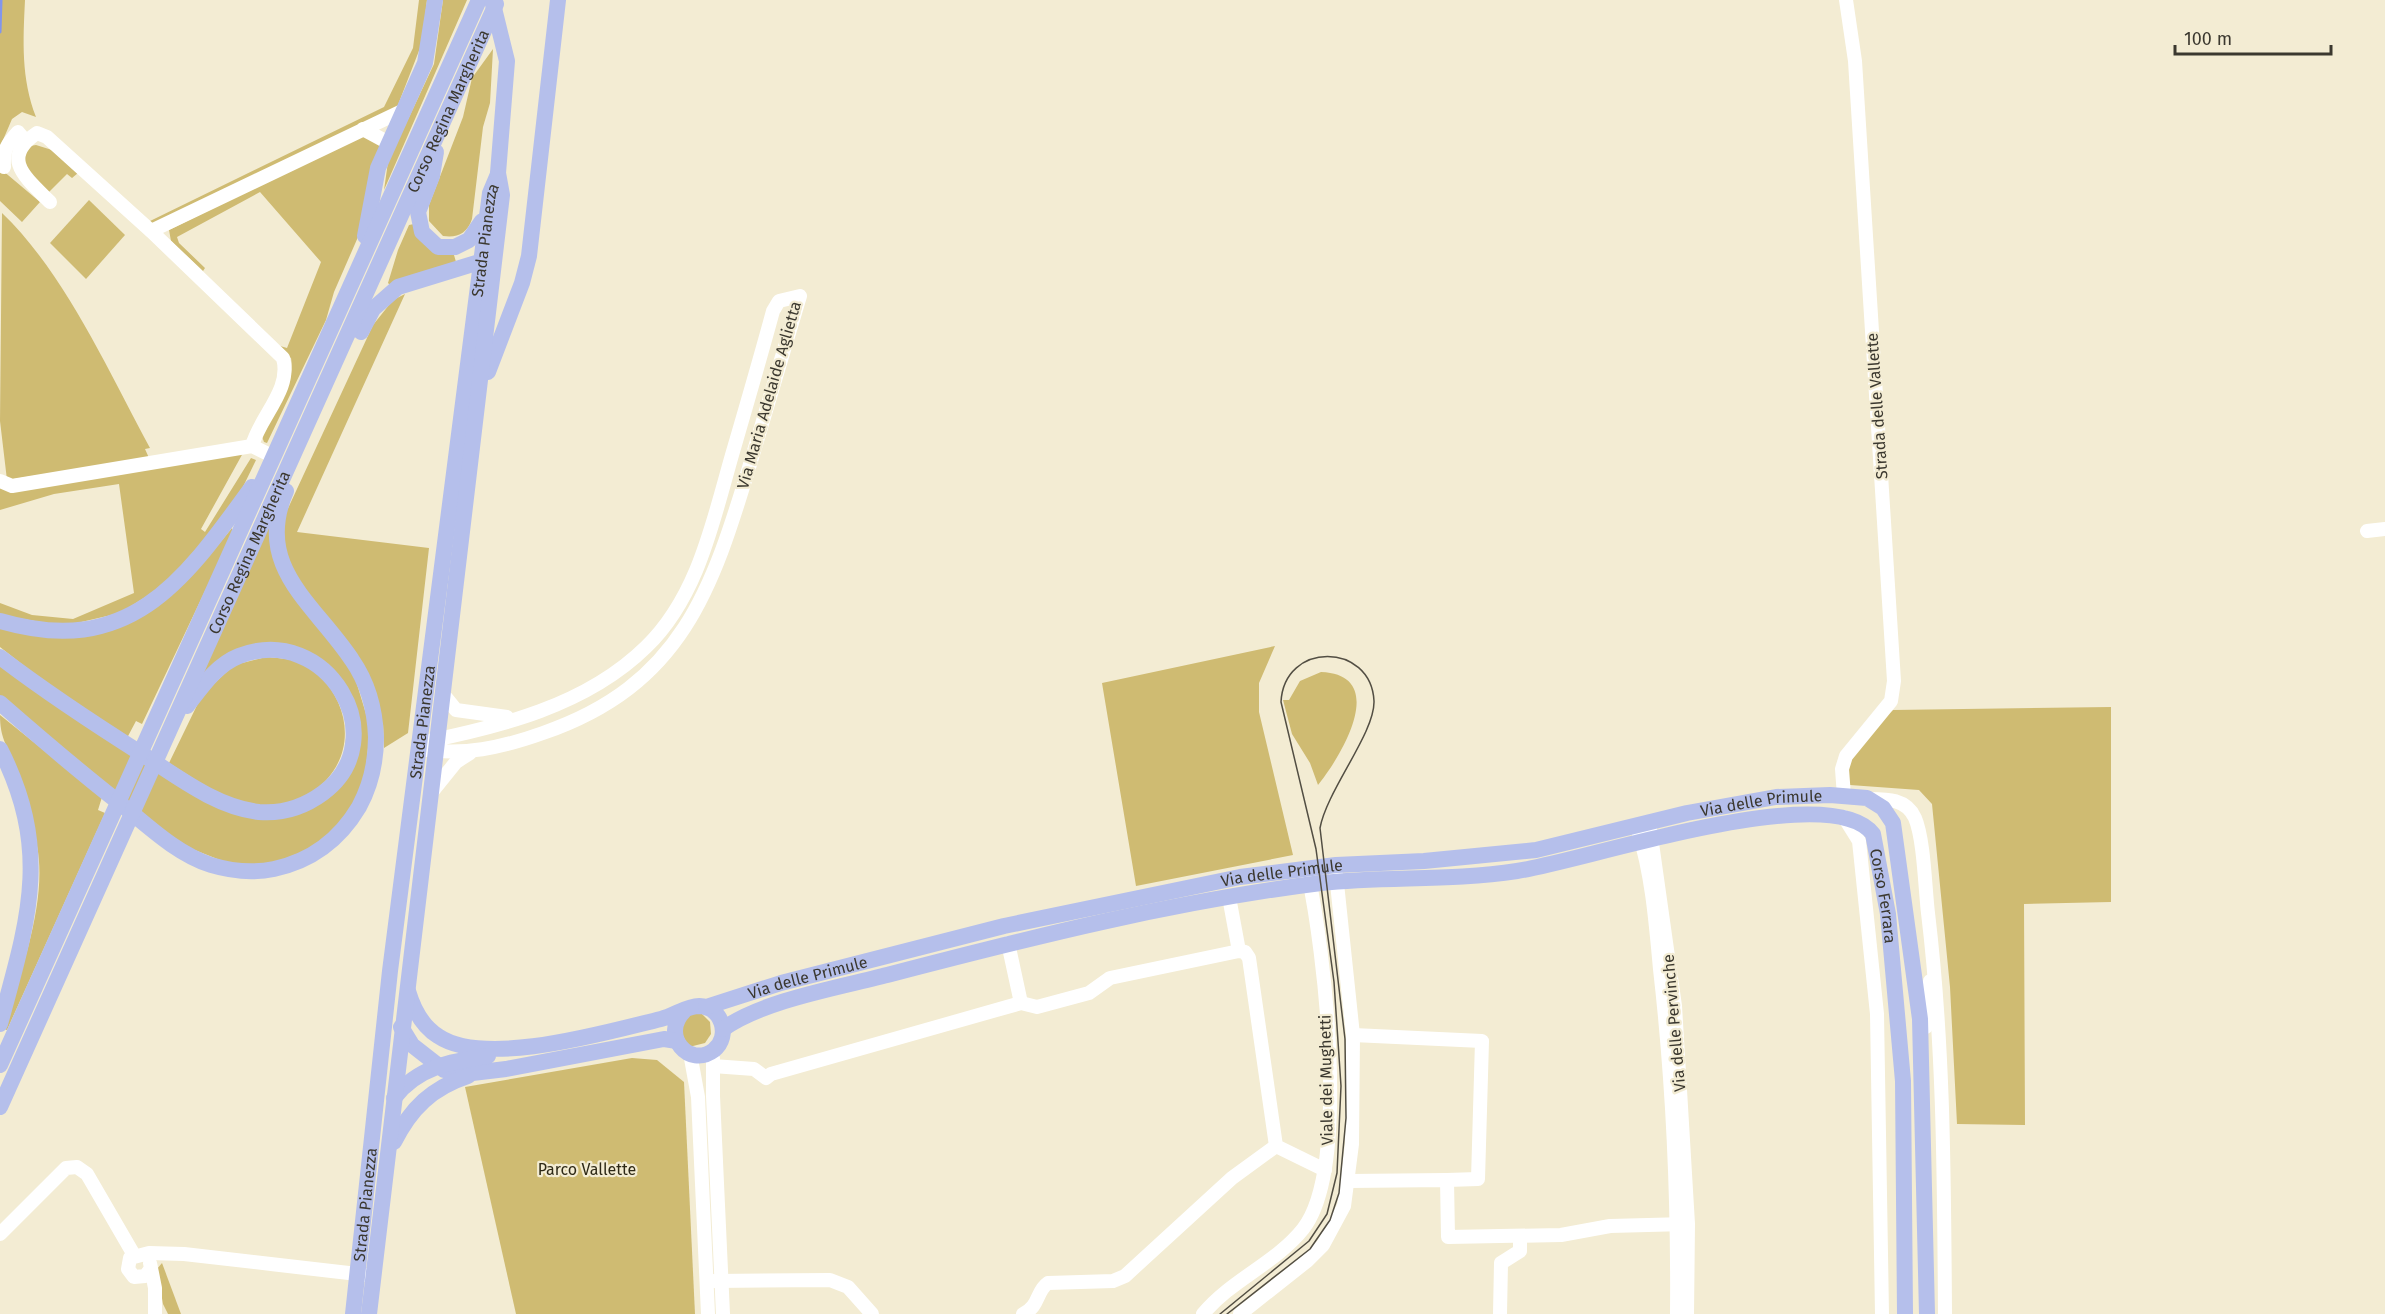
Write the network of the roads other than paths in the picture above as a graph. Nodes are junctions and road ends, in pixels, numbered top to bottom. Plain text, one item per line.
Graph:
1 (435, 0) edge
2 (479, 0) edge
3 (492, 0) edge
4 (498, 0) edge
5 (558, 0) edge
6 (1846, 0) edge
7 (402, 111) junction
8 (441, 125) junction
9 (363, 129) junction
10 (25, 140) junction
11 (387, 142) junction
12 (4, 166) dead end
13 (498, 173) junction
14 (50, 202) dead end
15 (488, 209) junction
16 (151, 231) junction
17 (488, 259) junction
18 (452, 270) junction
19 (354, 278) junction
20 (477, 284) junction
21 (341, 351) junction
22 (480, 362) junction
23 (300, 440) junction
24 (252, 446) junction
25 (274, 457) junction
26 (0, 481) edge
27 (2385, 529) edge
28 (2367, 531) dead end
29 (0, 621) edge
30 (0, 657) edge
31 (442, 694) junction
32 (0, 703) edge
33 (515, 717) junction
34 (170, 728) junction
35 (154, 743) junction
36 (428, 746) junction
37 (0, 749) edge
38 (471, 752) junction
39 (431, 793) junction
40 (1844, 796) junction
41 (1867, 798) junction
42 (1844, 817) junction
43 (1643, 825) junction
44 (1647, 842) junction
45 (1306, 868) junction
46 (1336, 874) junction
47 (1310, 885) junction
48 (1229, 897) junction
49 (1004, 926) junction
50 (1008, 943) junction
51 (1239, 951) junction
52 (1933, 952) junction
53 (390, 970) junction
54 (406, 984) junction
55 (1021, 1003) junction
56 (706, 1007) junction
57 (684, 1011) junction
58 (0, 1024) edge
59 (723, 1029) junction
60 (402, 1031) junction
61 (1353, 1035) junction
62 (677, 1041) junction
63 (508, 1049) junction
64 (690, 1053) junction
65 (713, 1058) junction
66 (0, 1065) edge
67 (438, 1065) junction
68 (1923, 1068) junction
69 (475, 1073) junction
70 (395, 1097) junction
71 (0, 1107) edge
72 (1276, 1146) junction
73 (390, 1151) junction
74 (370, 1164) junction
75 (1325, 1170) junction
76 (1447, 1180) junction
77 (1349, 1181) junction
78 (1683, 1223) junction
79 (0, 1234) edge
80 (1520, 1236) junction
81 (143, 1264) junction
82 (365, 1275) junction
83 (721, 1281) junction
84 (706, 1282) junction
85 (155, 1307) edge
86 (865, 1311) edge
87 (353, 1314) edge
88 (369, 1314) edge
89 (708, 1314) edge
90 (723, 1314) edge
91 (1023, 1314) edge
92 (1203, 1314) edge
93 (1240, 1314) edge
94 (1500, 1314) edge
95 (1677, 1314) edge
96 (1687, 1314) edge
97 (1882, 1314) edge
98 (1905, 1314) edge
99 (1927, 1314) edge
100 (1945, 1314) edge

1 - 7 main road
2 - 19 main road, Corso Regina Margherita
3 - 13 main road, Strada Pianezza
4 - 8 main road, Corso Regina Margherita
5 - 22 main road
6 - 40 street, Strada delle Vallette
7 - 9 street
7 - 11 main road
8 - 15 main road
8 - 21 main road, Corso Regina Margherita
9 - 11 street
9 - 16 street
10 - 12 street
10 - 14 street
10 - 16 street
11 - 19 main road
13 - 15 main road, Strada Pianezza
13 - 17 main road, Strada Pianezza
15 - 17 main road, Strada Pianezza
16 - 24 street
17 - 18 main road
17 - 20 main road, Strada Pianezza
17 - 22 main road, Strada Pianezza
18 - 20 main road
18 - 21 main road
19 - 25 main road, Corso Regina Margherita
20 - 22 main road, Strada Pianezza
21 - 23 main road, Corso Regina Margherita
22 - 31 main road, Strada Pianezza
22 - 36 main road, Strada Pianezza
23 - 32 main road
23 - 34 main road, Corso Regina Margherita
24 - 25 street, Corso Regina Margherita
24 - 26 street
25 - 29 main road
25 - 35 main road, Corso Regina Margherita
27 - 28 street
30 - 34 main road
31 - 33 street, Via Maria Adelaide Aglietta
31 - 36 main road, Strada Pianezza
33 - 36 street, Via Maria Adelaide Aglietta
33 - 38 street, Via Maria Adelaide Aglietta
34 - 35 main road, Corso Regina Margherita
35 - 66 main road, Corso Regina Margherita
35 - 71 main road, Corso Regina Margherita
36 - 38 street, Via Maria Adelaide Aglietta
36 - 39 main road, Strada Pianezza
36 - 53 main road, Strada Pianezza
37 - 58 main road
38 - 39 street, Via Maria Adelaide Aglietta
39 - 54 main road, Strada Pianezza
40 - 41 main road, Via delle Primule
40 - 43 main road, Via delle Primule
41 - 52 street, Corso Ferrara
41 - 68 main road, Corso Ferrara
42 - 44 main road, Via delle Primule
42 - 97 street, Corso Ferrara
42 - 98 main road, Corso Ferrara
43 - 44 street, Via delle Pervinche
43 - 46 main road, Via delle Primule
44 - 46 main road, Via delle Primule
44 - 78 street, Via delle Pervinche
45 - 46 main road, Via delle Primule
45 - 47 street, Viale dei Mughetti
45 - 49 main road, Via delle Primule
46 - 47 main road, Via delle Primule
46 - 61 street, Viale dei Mughetti
47 - 48 main road, Via delle Primule
47 - 75 street, Viale dei Mughetti
48 - 50 main road, Via delle Primule
48 - 51 street, Via delle Primule
49 - 50 main road
49 - 56 main road, Via delle Primule
50 - 55 street
50 - 59 main road, Via delle Primule
51 - 55 street
51 - 72 street, Via delle Primule
52 - 68 street, Corso Ferrara
52 - 100 street, Corso Ferrara
53 - 60 main road
53 - 74 main road, Strada Pianezza
54 - 60 main road, Strada Pianezza
54 - 63 main road
55 - 65 street
56 - 57 main road
56 - 59 main road
57 - 62 main road
57 - 63 main road
59 - 65 main road
60 - 67 main road
60 - 70 main road, Strada Pianezza
61 - 76 street, Viale dei Mughetti
61 - 77 street, Viale dei Mughetti
62 - 64 main road
62 - 69 main road
63 - 67 main road
64 - 65 main road
64 - 84 street
65 - 83 street
67 - 69 main road
67 - 70 main road
68 - 99 main road, Corso Ferrara
69 - 73 main road
70 - 73 main road, Strada Pianezza
70 - 74 main road
72 - 75 street
72 - 91 street
73 - 82 main road, Strada Pianezza
74 - 82 main road, Strada Pianezza
75 - 92 street, Viale dei Mughetti
76 - 77 street, Viale dei Mughetti
76 - 80 street
77 - 93 street, Viale dei Mughetti
78 - 80 street
78 - 95 street, Via delle Pervinche
78 - 96 street, Via delle Pervinche
79 - 81 street
80 - 94 street
81 - 82 street, Strada Pianezza
81 - 85 street
82 - 87 main road, Strada Pianezza
82 - 88 main road, Strada Pianezza
83 - 84 street
83 - 86 street
83 - 90 street
84 - 89 street

